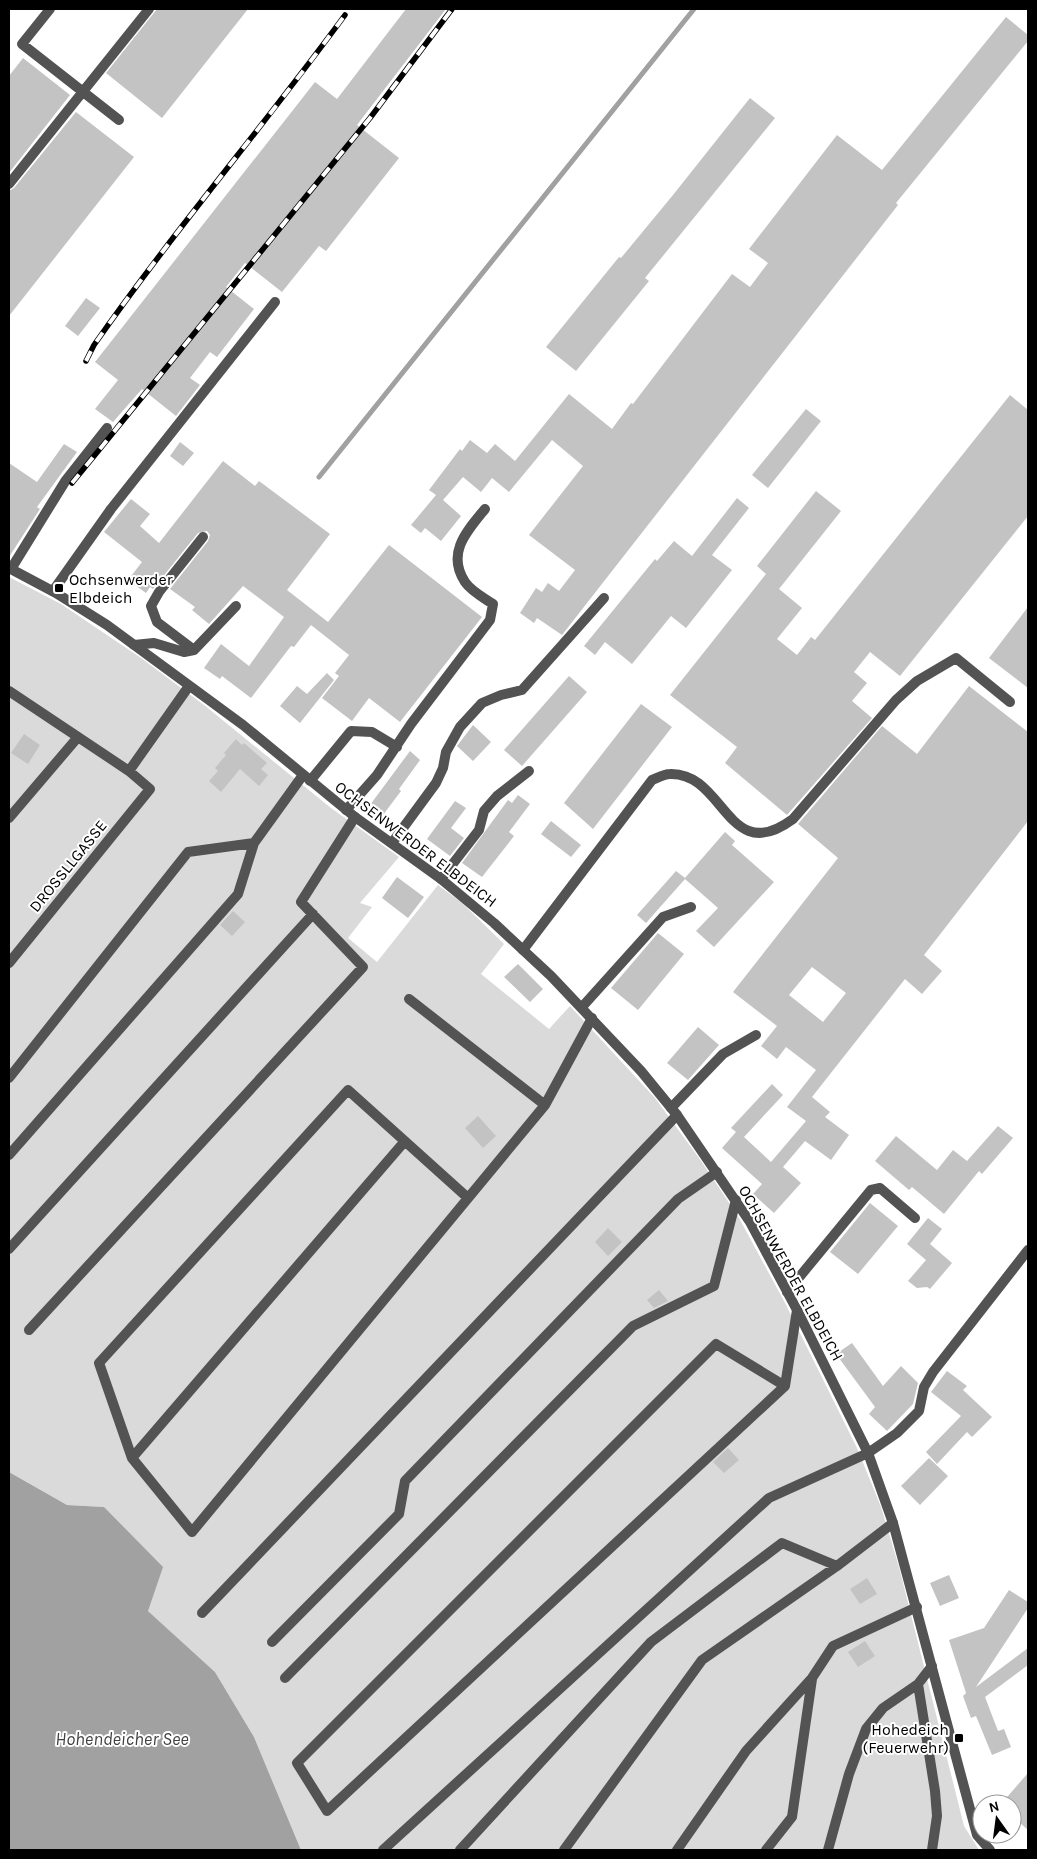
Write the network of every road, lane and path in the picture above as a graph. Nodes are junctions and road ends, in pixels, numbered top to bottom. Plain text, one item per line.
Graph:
1 (50, 9) edge
2 (149, 9) edge
3 (83, 92) junction
4 (119, 120) dead end
5 (9, 184) edge
6 (275, 302) dead end
7 (107, 428) dead end
8 (485, 509) dead end
9 (203, 537) dead end
10 (10, 569) edge
11 (53, 591) junction
12 (604, 598) dead end
13 (236, 606) dead end
14 (134, 645) junction
15 (194, 650) junction
16 (189, 686) junction
17 (9, 691) edge
18 (1010, 702) dead end
19 (78, 736) junction
20 (397, 747) junction
21 (129, 771) junction
22 (529, 771) dead end
23 (306, 778) junction
24 (346, 810) junction
25 (356, 817) junction
26 (9, 818) edge
27 (254, 843) junction
28 (392, 843) junction
29 (441, 879) junction
30 (691, 907) dead end
31 (313, 914) junction
32 (523, 950) junction
33 (9, 963) edge
34 (409, 998) dead end
35 (582, 1007) junction
36 (592, 1018) junction
37 (756, 1035) dead end
38 (9, 1078) edge
39 (545, 1105) junction
40 (674, 1112) junction
41 (405, 1141) junction
42 (9, 1155) edge
43 (717, 1172) junction
44 (468, 1198) junction
45 (736, 1200) junction
46 (915, 1218) dead end
47 (9, 1250) edge
48 (1028, 1250) edge
49 (787, 1292) junction
50 (798, 1310) junction
51 (29, 1330) dead end
52 (785, 1386) junction
53 (868, 1453) junction
54 (132, 1458) junction
55 (894, 1523) junction
56 (837, 1566) junction
57 (917, 1607) junction
58 (202, 1613) dead end
59 (272, 1642) dead end
60 (932, 1666) junction
61 (285, 1678) dead end
62 (812, 1678) junction
63 (918, 1684) junction
64 (383, 1850) edge
65 (460, 1850) edge
66 (564, 1850) edge
67 (677, 1850) edge
68 (766, 1850) edge
69 (828, 1850) edge
70 (932, 1850) edge
71 (990, 1850) edge

1 - 3 street
2 - 3 street
3 - 4 street
3 - 5 street
6 - 11 street
7 - 10 street
8 - 20 street
9 - 15 street
10 - 11 street, OCHSENWERDER ELBDEICH
11 - 14 street, OCHSENWERDER ELBDEICH
12 - 28 street
13 - 15 street
14 - 15 street
14 - 16 street, OCHSENWERDER ELBDEICH
16 - 21 street
16 - 23 street, OCHSENWERDER ELBDEICH
17 - 19 street
18 - 32 street
19 - 21 street
19 - 26 street
20 - 23 street
20 - 24 street
21 - 33 street, DROSSLLGASSE
22 - 29 street
23 - 24 street, OCHSENWERDER ELBDEICH
23 - 27 street
24 - 25 street, OCHSENWERDER ELBDEICH
25 - 28 street, OCHSENWERDER ELBDEICH
25 - 31 street
27 - 38 street
27 - 42 street
28 - 29 street, OCHSENWERDER ELBDEICH
29 - 32 street, OCHSENWERDER ELBDEICH
30 - 35 street
31 - 47 street
31 - 51 street
32 - 35 street, OCHSENWERDER ELBDEICH
34 - 39 street
35 - 36 street, OCHSENWERDER ELBDEICH
36 - 39 street
36 - 40 street, OCHSENWERDER ELBDEICH
37 - 40 street
39 - 44 street
40 - 43 street, OCHSENWERDER ELBDEICH
40 - 58 street
41 - 44 street
41 - 54 street
41 - 54 street
43 - 45 street, OCHSENWERDER ELBDEICH
43 - 59 street
44 - 54 street
45 - 49 street, OCHSENWERDER ELBDEICH
45 - 61 street
46 - 49 street
48 - 53 street
49 - 50 street, OCHSENWERDER ELBDEICH
50 - 52 street
50 - 53 street, OCHSENWERDER ELBDEICH
52 - 52 street
53 - 55 street, OCHSENWERDER ELBDEICH
53 - 64 street
55 - 56 street
55 - 57 street, OCHSENWERDER ELBDEICH
56 - 65 street
56 - 66 street
57 - 60 street, OCHSENWERDER ELBDEICH
57 - 62 street
60 - 63 street
60 - 71 street, OCHSENWERDER ELBDEICH
62 - 67 street
62 - 68 street
63 - 69 street
63 - 70 street

